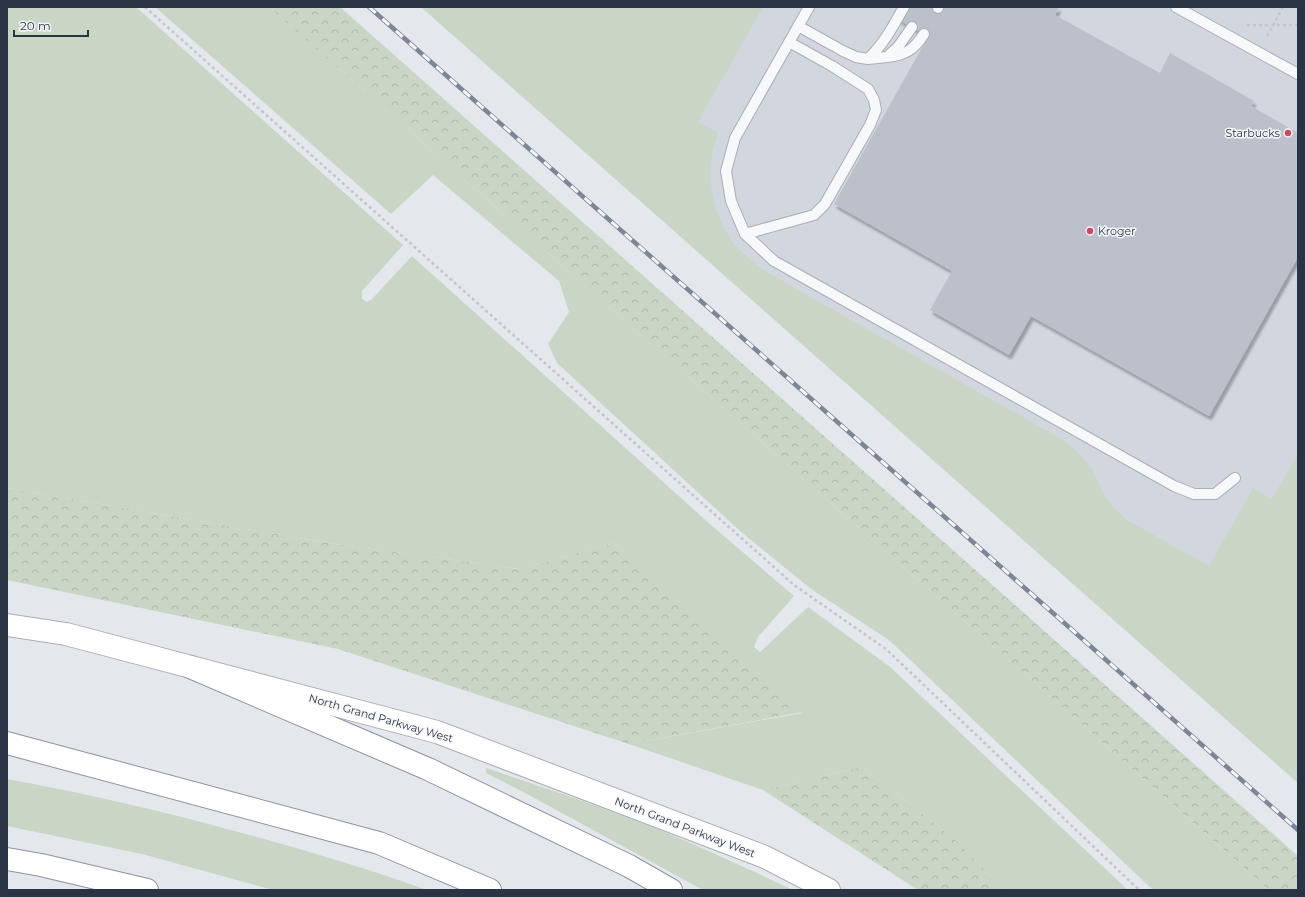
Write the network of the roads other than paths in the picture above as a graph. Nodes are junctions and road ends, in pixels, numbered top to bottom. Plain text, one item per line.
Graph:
1 (809, 7) edge
2 (904, 7) edge
3 (1176, 7) edge
4 (798, 26) junction
5 (912, 28) dead end
6 (924, 34) dead end
7 (789, 42) junction
8 (887, 57) junction
9 (868, 59) junction
10 (1298, 74) edge
11 (746, 234) junction
12 (1235, 478) dead end
13 (7, 625) edge
14 (190, 667) junction
15 (7, 743) edge
16 (7, 859) edge
17 (147, 890) edge
18 (490, 890) edge
19 (671, 890) edge
20 (829, 890) edge

1 - 4 lane
2 - 9 lane
3 - 10 lane
4 - 7 lane
4 - 9 lane
5 - 8 lane
6 - 8 lane
7 - 11 lane
7 - 11 lane
8 - 9 lane
11 - 12 lane
13 - 14 main road, North Grand Parkway West
14 - 19 main road
14 - 20 main road, North Grand Parkway West
15 - 18 main road
16 - 17 main road

